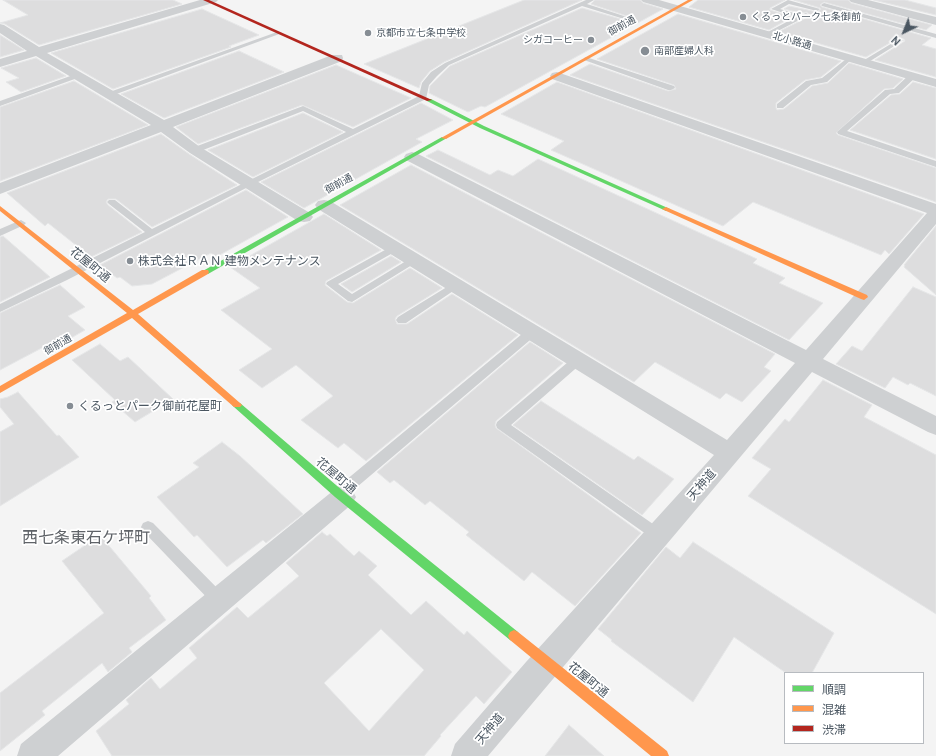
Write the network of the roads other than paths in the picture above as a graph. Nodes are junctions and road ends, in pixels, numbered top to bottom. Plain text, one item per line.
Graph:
1 (208, 0) edge
2 (591, 0) edge
3 (647, 0) edge
4 (691, 0) edge
5 (833, 0) edge
6 (855, 0) edge
7 (581, 4) junction
8 (824, 5) junction
9 (676, 8) junction
10 (817, 9) junction
11 (624, 17) dead end
12 (802, 17) junction
13 (936, 21) edge
14 (0, 28) edge
15 (279, 33) junction
16 (768, 34) junction
17 (936, 36) edge
18 (901, 40) dead end
19 (36, 52) junction
20 (337, 58) junction
21 (850, 58) junction
22 (586, 59) junction
23 (865, 62) junction
24 (0, 63) edge
25 (79, 76) junction
26 (557, 76) junction
27 (913, 76) junction
28 (936, 83) edge
29 (671, 88) dead end
30 (108, 94) junction
31 (422, 97) junction
32 (0, 104) edge
33 (780, 106) dead end
34 (472, 122) junction
35 (163, 126) junction
36 (354, 132) junction
37 (195, 150) junction
38 (412, 157) junction
39 (936, 164) edge
40 (249, 183) junction
41 (0, 189) edge
42 (112, 202) dead end
43 (324, 205) junction
44 (0, 208) edge
45 (936, 211) edge
46 (304, 217) junction
47 (21, 224) junction
48 (0, 233) edge
49 (152, 233) junction
50 (394, 248) junction
51 (415, 260) junction
52 (77, 270) junction
53 (455, 285) junction
54 (864, 296) junction
55 (0, 308) edge
56 (133, 314) junction
57 (402, 320) dead end
58 (532, 332) junction
59 (578, 360) junction
60 (809, 361) junction
61 (0, 390) edge
62 (936, 426) edge
63 (730, 453) junction
64 (341, 496) junction
65 (148, 527) dead end
66 (658, 535) junction
67 (220, 601) junction
68 (547, 662) junction
69 (33, 756) edge
70 (467, 756) edge
71 (662, 756) edge

1 - 15 street
1 - 19 street
2 - 7 lane
3 - 9 street, 北小路通
4 - 9 street, 御前通
5 - 8 lane
6 - 13 street
7 - 11 lane
7 - 31 lane
8 - 10 lane
8 - 17 lane
9 - 16 street, 北小路通
9 - 22 street, 御前通
10 - 12 lane
10 - 12 lane
12 - 16 lane
14 - 19 street
15 - 20 street
15 - 30 lane
16 - 21 street, 北小路通
18 - 23 lane
19 - 24 street
19 - 25 street
20 - 31 street
20 - 35 street
21 - 23 street, 北小路通
21 - 33 lane
22 - 26 street, 御前通
22 - 29 lane
23 - 27 street, 北小路通
25 - 30 street
25 - 32 lane
26 - 34 street, 御前通
26 - 45 street
27 - 28 street, 北小路通
27 - 39 lane
30 - 35 street
31 - 34 street
31 - 36 lane
34 - 38 street, 御前通
34 - 54 street
35 - 37 street
35 - 41 street
36 - 37 lane
36 - 40 lane
37 - 40 street
38 - 43 street, 御前通
38 - 60 street
40 - 46 street
40 - 49 lane
42 - 49 lane
43 - 46 street, 御前通
43 - 50 street
44 - 47 street, 花屋町通
45 - 54 street, 天神道
46 - 56 street, 御前通
47 - 48 lane
47 - 52 street, 花屋町通
49 - 52 lane
50 - 51 street
50 - 51 lane
51 - 53 street
52 - 55 lane
52 - 56 street, 花屋町通
53 - 57 lane
53 - 58 street
54 - 60 street, 天神道
56 - 61 street, 御前通
56 - 64 street, 花屋町通
58 - 59 street
58 - 64 lane
59 - 63 street
59 - 66 lane
60 - 62 street
60 - 63 street, 天神道
63 - 66 street, 天神道
64 - 67 street
64 - 68 street, 花屋町通
65 - 67 lane
66 - 68 street, 天神道
67 - 69 street
68 - 70 street, 天神道
68 - 71 street, 花屋町通

